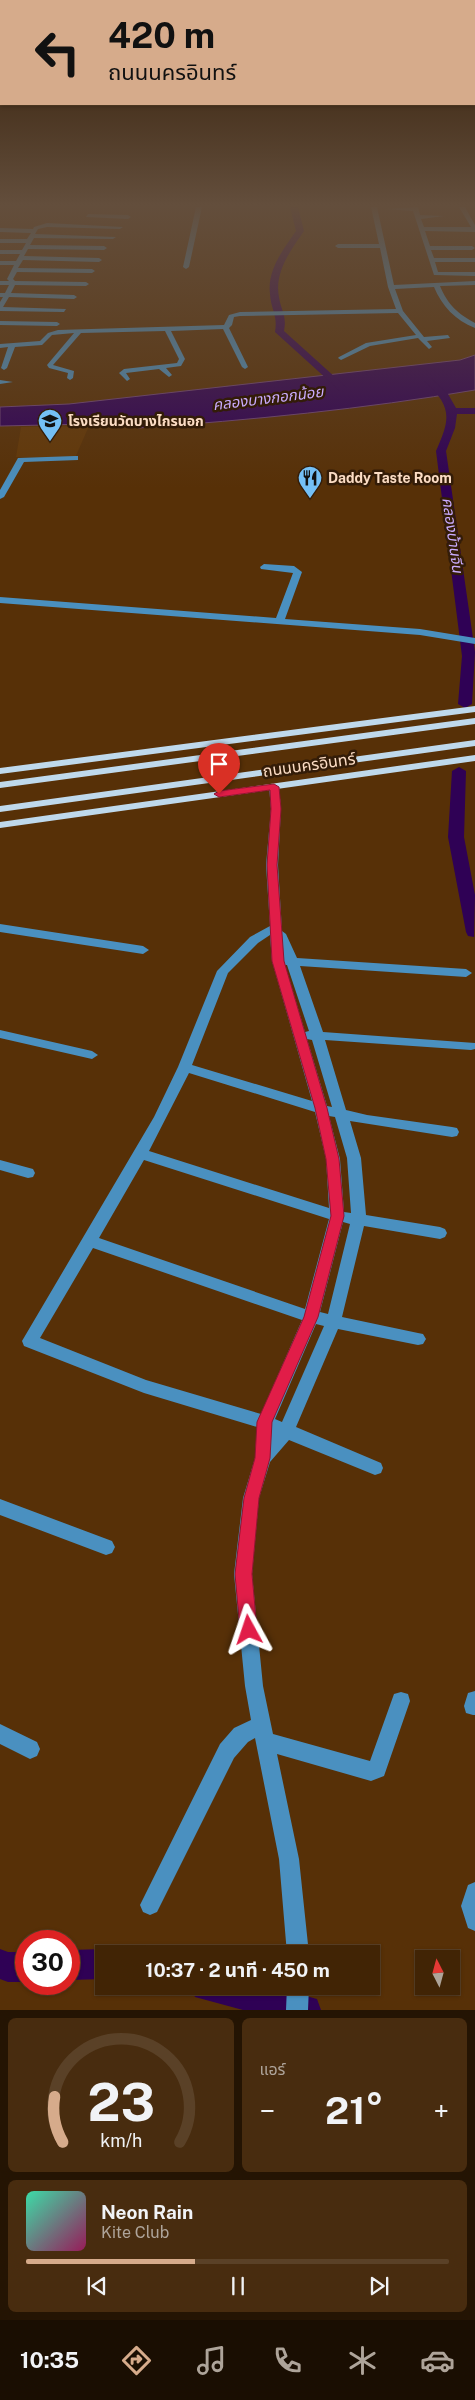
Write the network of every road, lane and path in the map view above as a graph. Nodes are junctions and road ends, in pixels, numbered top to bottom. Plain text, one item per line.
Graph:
1 (396, 301) edge
2 (442, 301) edge
3 (0, 308) edge
4 (64, 310) dead end
5 (400, 312) junction
6 (0, 323) edge
7 (57, 324) dead end
8 (475, 326) edge
9 (225, 327) junction
10 (167, 328) junction
11 (76, 331) junction
12 (448, 337) dead end
13 (0, 338) edge
14 (40, 338) dead end
15 (420, 338) junction
16 (0, 346) edge
17 (12, 346) junction
18 (429, 347) dead end
19 (340, 358) dead end
20 (161, 367) junction
21 (245, 367) dead end
22 (4, 368) dead end
23 (168, 375) dead end
24 (70, 378) dead end
25 (127, 380) dead end
26 (0, 382) edge
27 (10, 382) dead end
28 (75, 458) dead end
29 (0, 497) edge
30 (264, 567) dead end
31 (2, 602) edge
32 (279, 622) junction
33 (474, 641) edge
34 (475, 709) edge
35 (475, 721) edge
36 (475, 743) edge
37 (475, 758) edge
38 (0, 771) edge
39 (0, 785) edge
40 (274, 787) junction
41 (0, 809) edge
42 (0, 825) edge
43 (276, 927) junction
44 (0, 928) edge
45 (143, 950) dead end
46 (285, 961) junction
47 (466, 973) dead end
48 (0, 1034) edge
49 (317, 1034) junction
50 (298, 1036) junction
51 (471, 1046) dead end
52 (92, 1055) dead end
53 (185, 1066) junction
54 (321, 1108) junction
55 (341, 1113) junction
56 (452, 1132) dead end
57 (141, 1154) junction
58 (0, 1165) edge
59 (28, 1174) dead end
60 (337, 1216) junction
61 (359, 1218) junction
62 (440, 1233) dead end
63 (90, 1240) junction
64 (311, 1317) junction
65 (333, 1323) junction
66 (418, 1339) dead end
67 (265, 1422) junction
68 (286, 1431) junction
69 (263, 1458) junction
70 (375, 1468) dead end
71 (0, 1507) edge
72 (106, 1547) dead end
73 (401, 1701) dead end
74 (264, 1733) junction
75 (0, 1734) edge
76 (30, 1749) dead end
77 (475, 1892) edge
78 (150, 1905) dead end
79 (475, 1921) edge
80 (297, 1945) edge
81 (298, 1995) edge
82 (297, 2010) edge

1 - 5 street
2 - 8 street
3 - 4 street
5 - 9 street
5 - 15 street
6 - 7 street
9 - 10 street
9 - 21 street
10 - 11 street
10 - 20 street
11 - 17 street
11 - 24 street
12 - 15 street
13 - 14 street
15 - 18 street
15 - 19 street
16 - 17 street
17 - 22 street
20 - 23 street
20 - 25 street
26 - 27 street
28 - 29 street
30 - 32 street
31 - 32 street
32 - 33 street
34 - 38 main road, ถนนนครอินทร์
35 - 39 main road, ถนนนครอินทร์
36 - 41 main road, ถนนนครอินทร์
37 - 40 main road, ถนนนครอินทร์
40 - 42 main road, ถนนนครอินทร์
40 - 43 street
43 - 46 street
43 - 53 street
44 - 45 street
46 - 47 street
46 - 49 street
46 - 50 street
48 - 52 street
49 - 50 street
49 - 51 street
49 - 55 street
50 - 54 street
53 - 54 street
53 - 57 street
54 - 55 street
54 - 60 street
55 - 56 street
55 - 61 street
57 - 60 street
57 - 63 street
58 - 59 street
60 - 61 street
60 - 64 street
61 - 62 street
61 - 65 street
63 - 64 street
63 - 67 street
64 - 65 street
64 - 67 street
65 - 66 street
65 - 68 street
67 - 68 street
67 - 69 street
68 - 69 street
68 - 70 street
69 - 74 street
71 - 72 street
73 - 74 street
74 - 78 street
74 - 80 street
75 - 76 street
77 - 79 street
81 - 82 street

